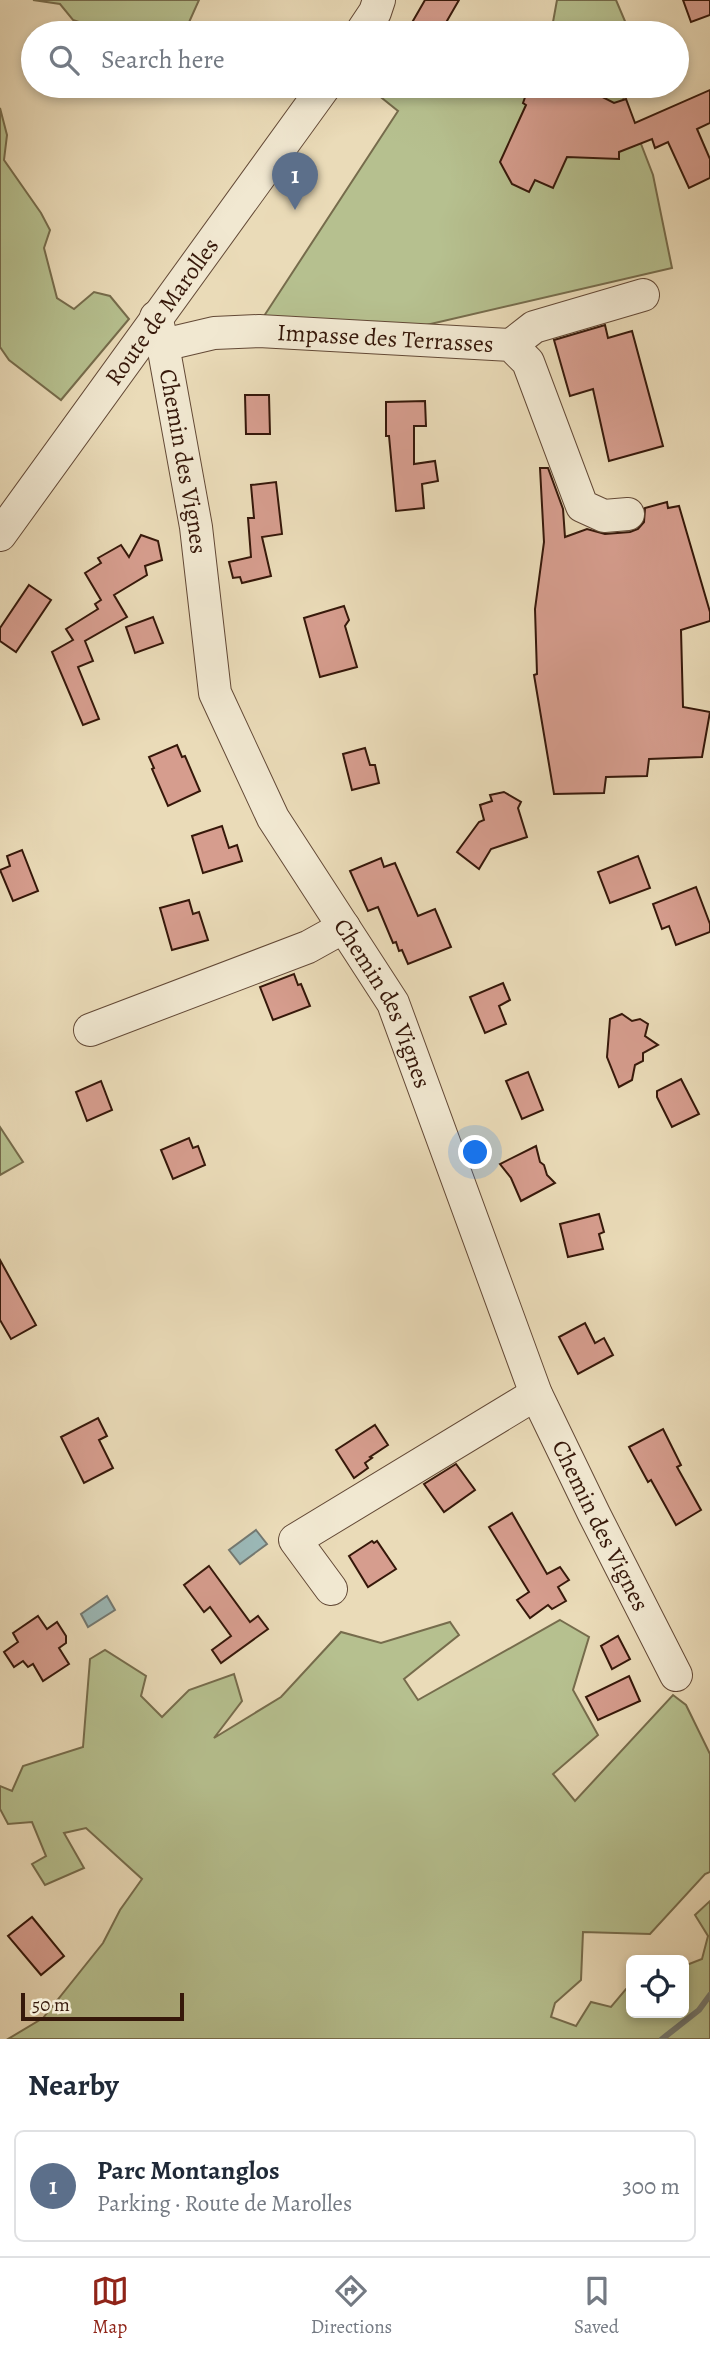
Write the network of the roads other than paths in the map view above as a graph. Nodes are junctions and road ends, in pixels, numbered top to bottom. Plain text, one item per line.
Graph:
1 (379, 0) edge
2 (369, 21) edge
3 (317, 98) edge
4 (643, 295) dead end
5 (160, 331) junction
6 (511, 345) junction
7 (628, 514) dead end
8 (0, 535) edge
9 (344, 927) junction
10 (90, 1030) dead end
11 (536, 1394) junction
12 (331, 1589) dead end
13 (676, 1675) dead end

1 - 2 street
3 - 5 street, Route de Marolles
4 - 6 street
5 - 6 street, Impasse des Terrasses
5 - 8 street, Route de Marolles
5 - 9 street, Chemin des Vignes
6 - 7 street, Impasse des Terrasses
9 - 10 street
9 - 11 street, Chemin des Vignes
11 - 12 street
11 - 13 street, Chemin des Vignes

